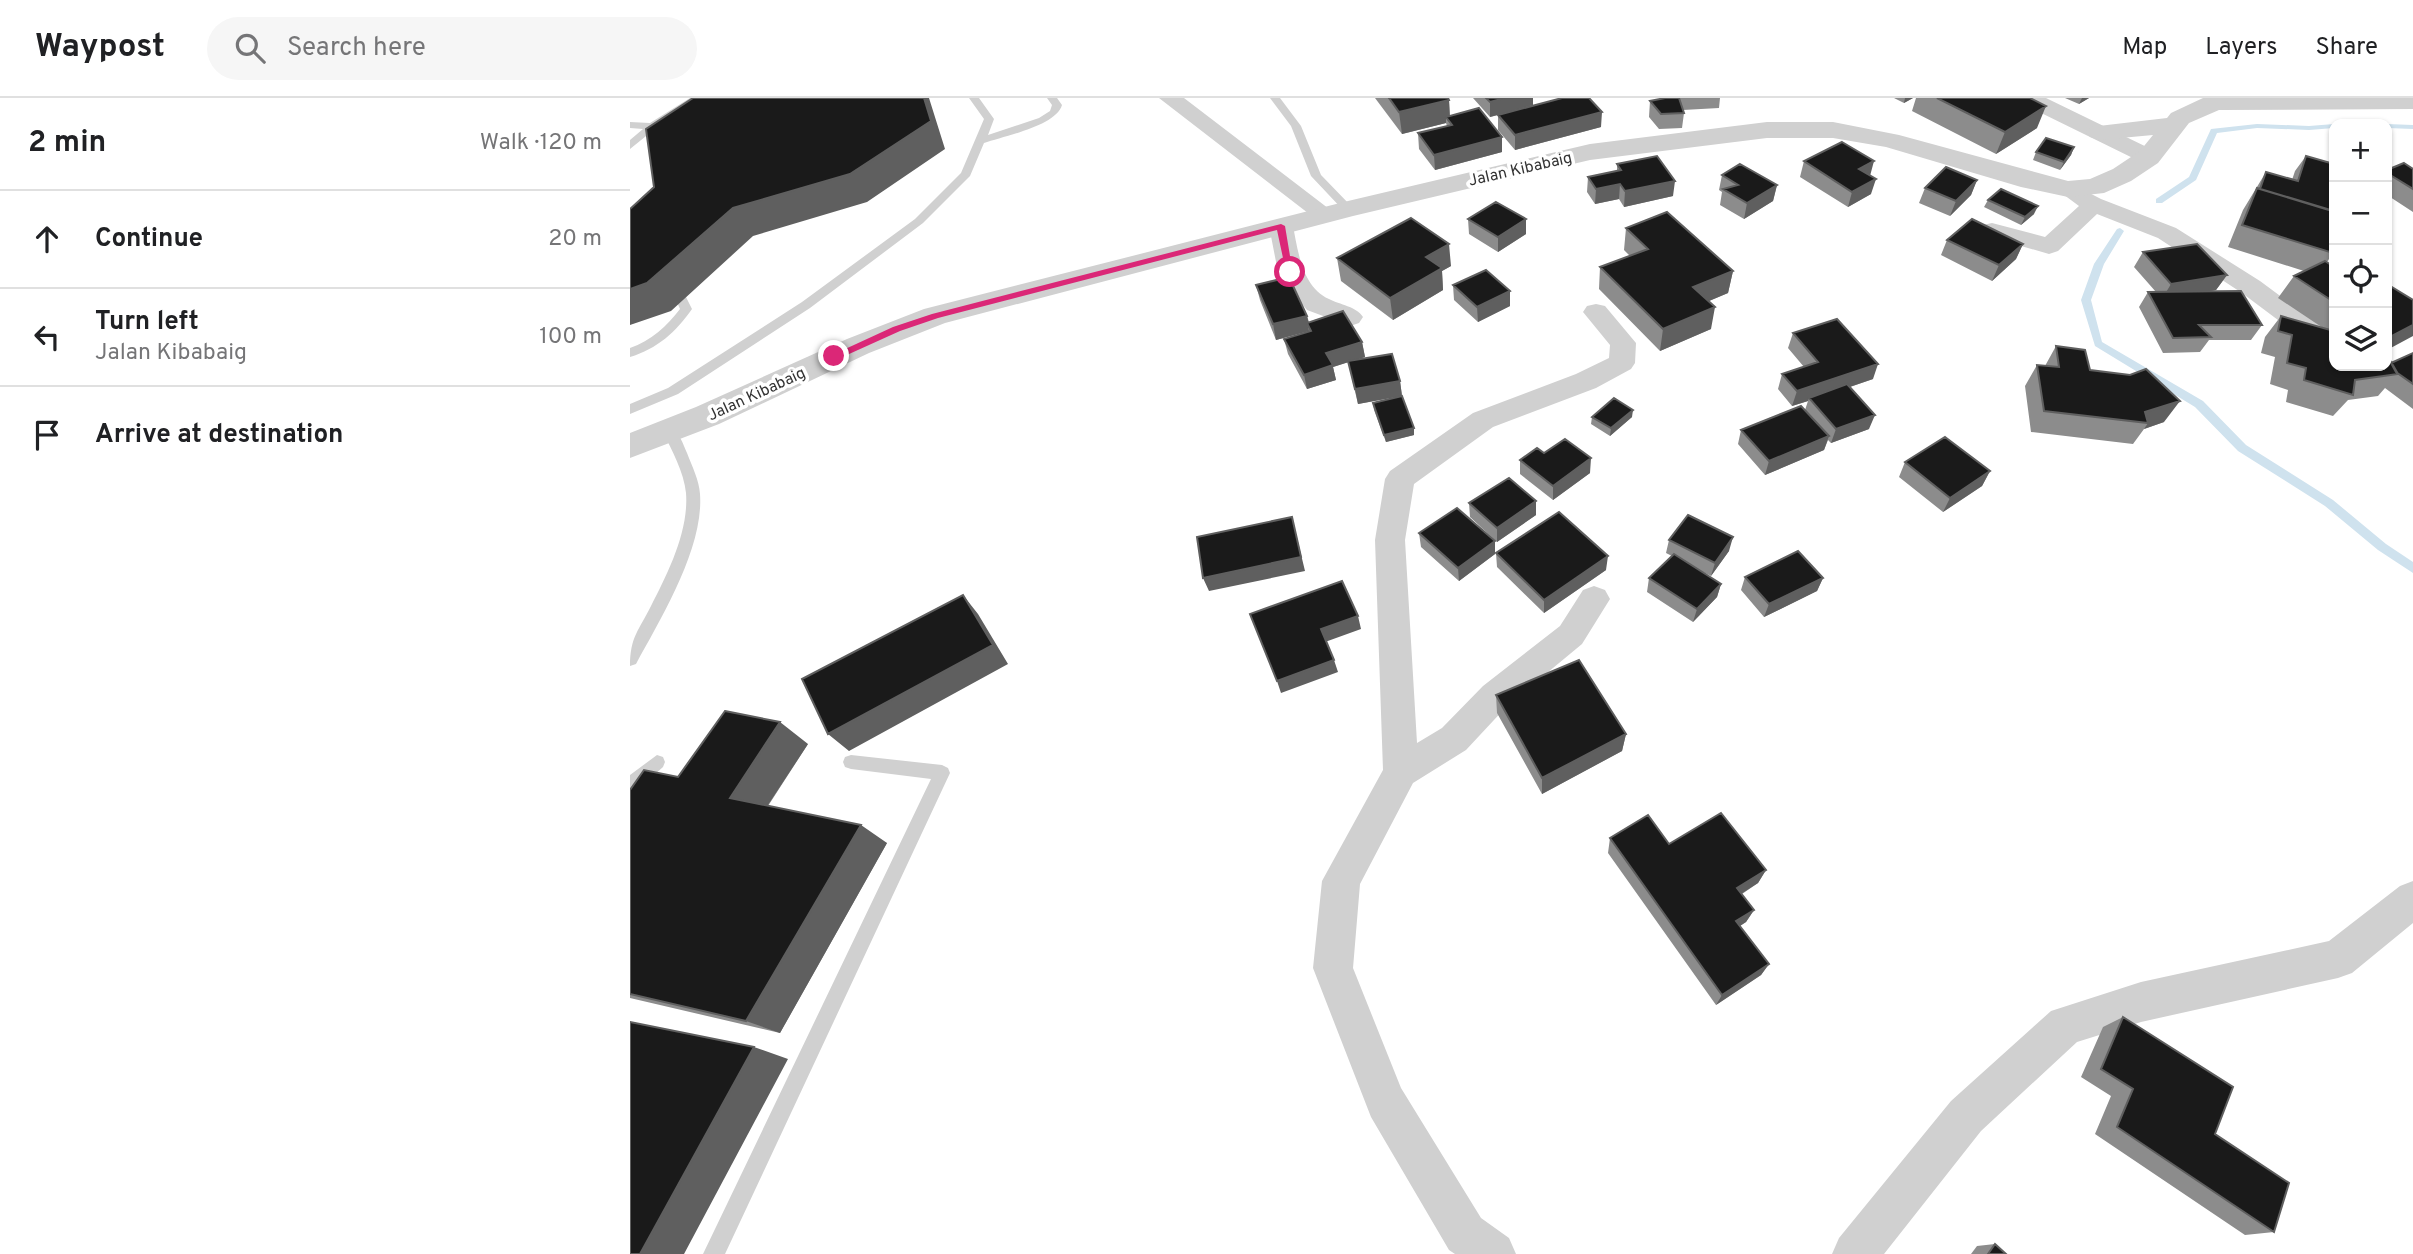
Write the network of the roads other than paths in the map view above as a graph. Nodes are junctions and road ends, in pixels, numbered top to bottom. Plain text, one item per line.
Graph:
1 (697, 98) edge
2 (974, 98) edge
3 (1052, 98) edge
4 (1171, 98) edge
5 (1275, 98) edge
6 (2029, 98) edge
7 (2213, 100) edge
8 (2413, 102) edge
9 (630, 125) edge
10 (2174, 125) junction
11 (652, 126) junction
12 (2099, 132) junction
13 (980, 141) junction
14 (630, 146) edge
15 (2149, 157) junction
16 (2068, 189) junction
17 (2093, 204) junction
18 (1337, 212) junction
19 (1281, 226) junction
20 (1992, 230) edge
21 (682, 300) dead end
22 (1596, 312) dead end
23 (1350, 317) edge
24 (2329, 345) edge
25 (630, 353) edge
26 (630, 409) edge
27 (670, 432) junction
28 (630, 446) edge
29 (1594, 599) dead end
30 (636, 640) edge
31 (630, 659) edge
32 (657, 762) dead end
33 (851, 762) dead end
34 (1401, 772) junction
35 (630, 786) edge
36 (2413, 899) edge
37 (714, 1254) edge
38 (1493, 1254) edge
39 (1855, 1254) edge

1 - 11 lane
2 - 13 lane
3 - 13 lane
4 - 18 street
5 - 18 lane
6 - 12 street
7 - 8 street, Jalan Kibabaig
7 - 10 street, Jalan Kibabaig
9 - 11 lane
10 - 12 street
10 - 15 street, Jalan Kibabaig
11 - 14 lane
12 - 15 street
13 - 26 lane
15 - 16 street, Jalan Kibabaig
16 - 17 street
16 - 18 street, Jalan Kibabaig
17 - 20 street
17 - 24 street
18 - 19 street, Jalan Kibabaig
19 - 23 street
19 - 27 street, Jalan Kibabaig
21 - 25 lane
22 - 34 street
27 - 28 street, Jalan Kibabaig
27 - 30 lane
29 - 34 street
30 - 31 lane
32 - 35 lane
33 - 37 lane
34 - 38 street
36 - 39 street

